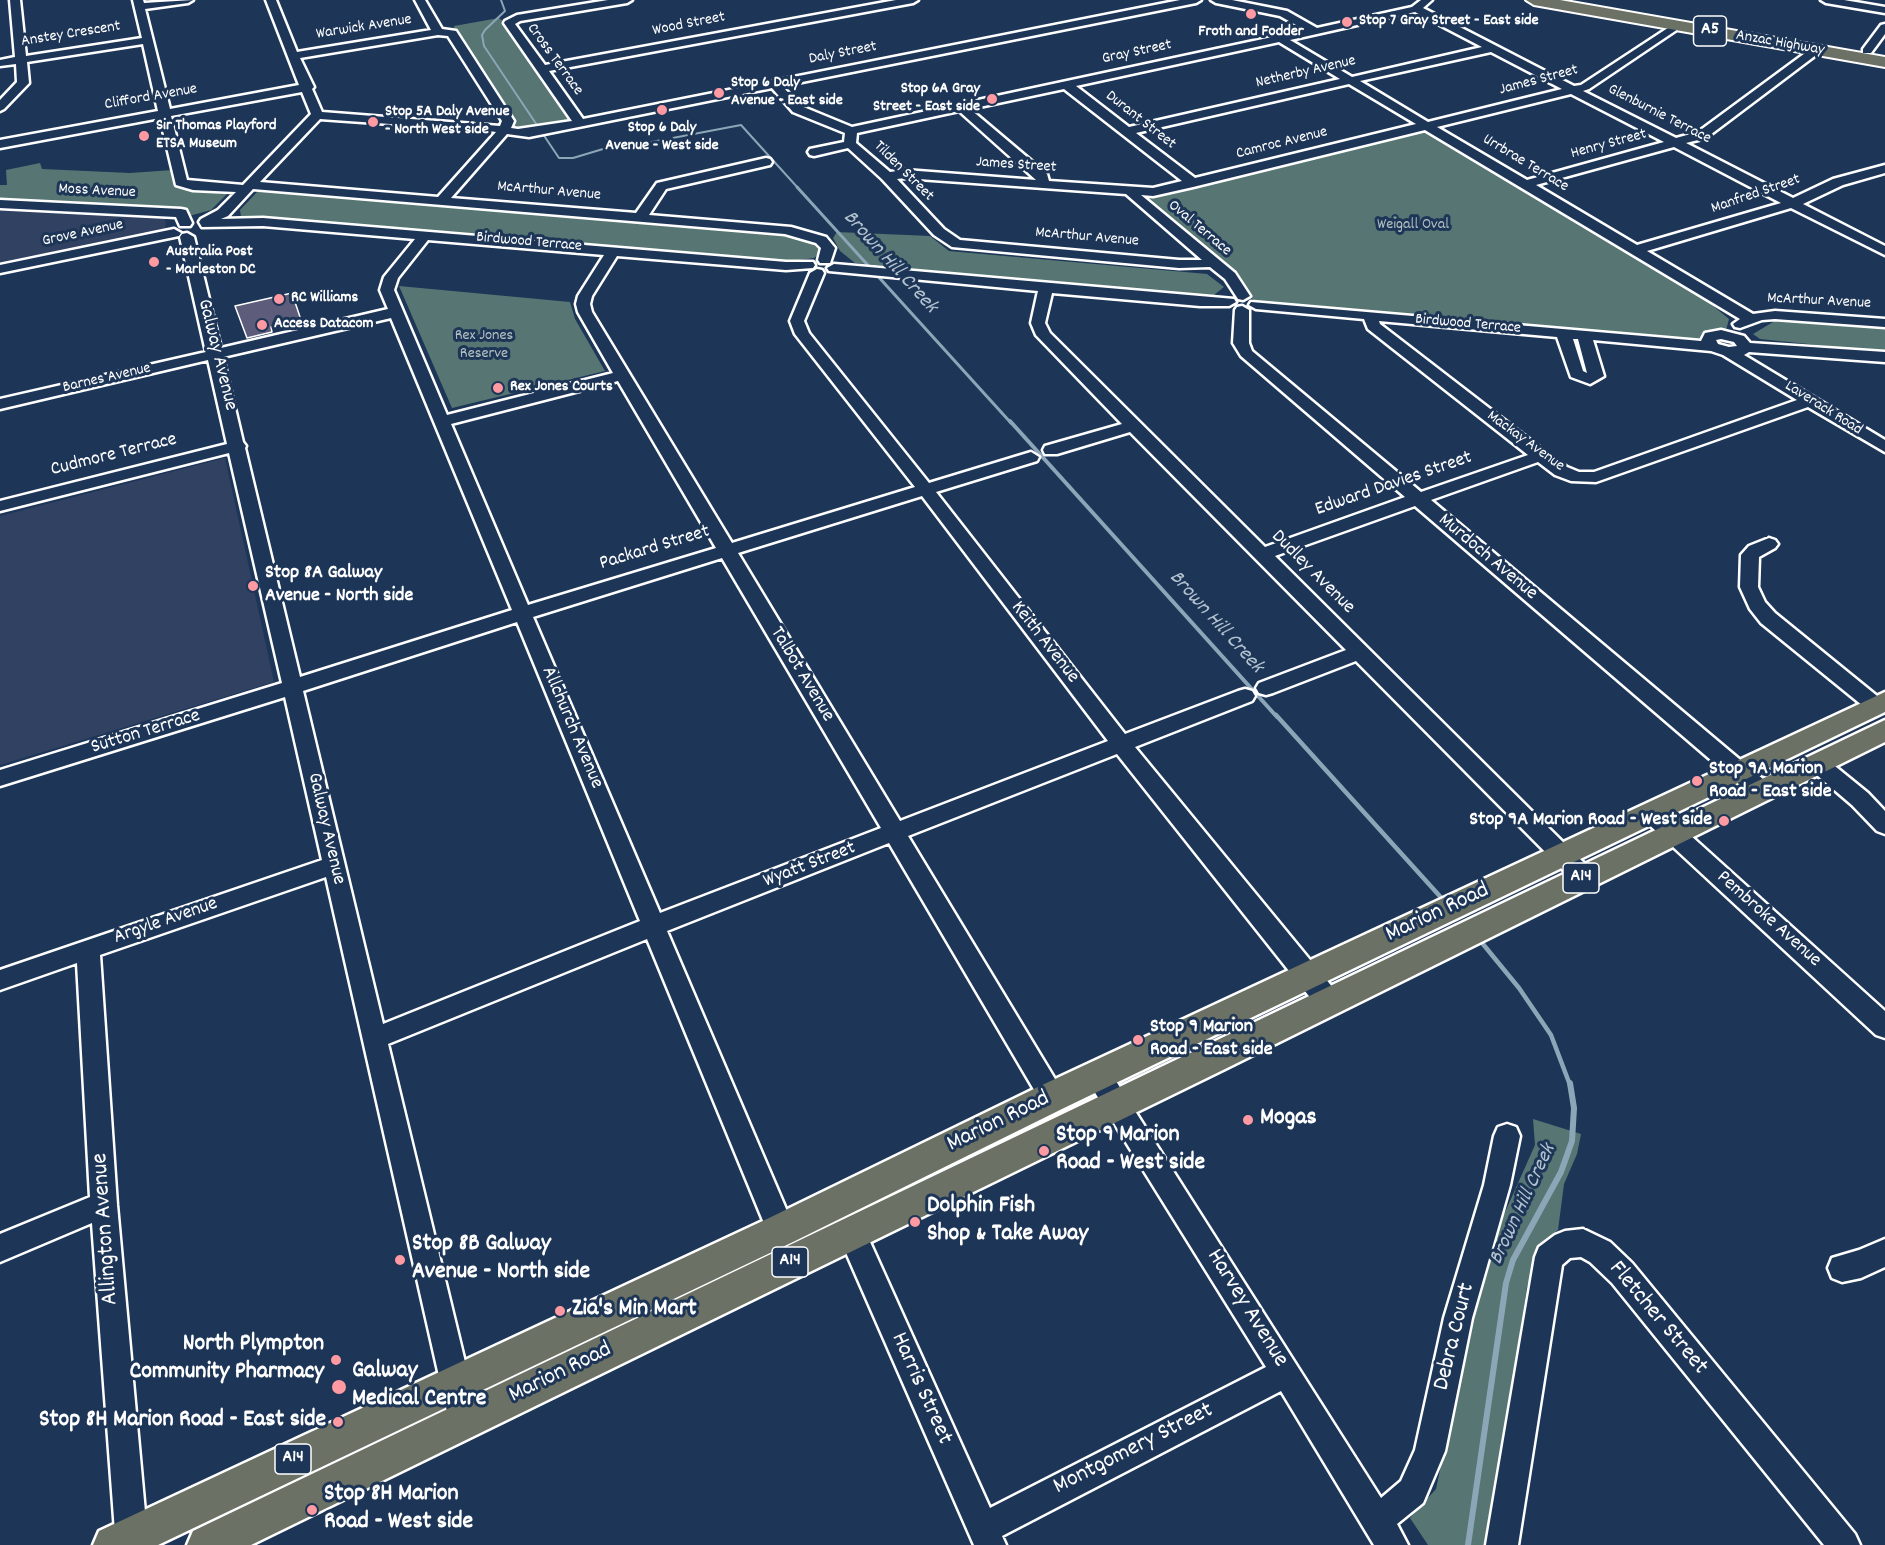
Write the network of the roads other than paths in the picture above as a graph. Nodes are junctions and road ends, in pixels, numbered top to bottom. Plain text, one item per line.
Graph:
1 (15, 0) edge
2 (188, 0) edge
3 (271, 0) edge
4 (420, 0) edge
5 (554, 0) edge
6 (627, 0) edge
7 (913, 0) edge
8 (1196, 0) edge
9 (1216, 0) edge
10 (1427, 0) edge
11 (1534, 0) edge
12 (1826, 0) edge
13 (1579, 3) edge
14 (139, 4) edge
15 (1416, 9) junction
16 (1885, 10) edge
17 (562, 11) junction
18 (1677, 25) junction
19 (1885, 27) edge
20 (438, 32) junction
21 (1315, 32) junction
22 (1761, 37) junction
23 (1281, 39) junction
24 (148, 40) junction
25 (1493, 48) junction
26 (1816, 50) junction
27 (1867, 51) junction
28 (1885, 54) edge
29 (295, 56) junction
30 (21, 60) junction
31 (1885, 62) edge
32 (0, 63) edge
33 (542, 69) junction
34 (1350, 80) junction
35 (775, 85) junction
36 (1067, 85) junction
37 (308, 87) junction
38 (1575, 90) junction
39 (0, 107) edge
40 (962, 108) junction
41 (164, 112) junction
42 (317, 115) junction
43 (580, 123) junction
44 (1429, 126) junction
45 (504, 130) junction
46 (1127, 131) junction
47 (851, 137) junction
48 (1677, 143) junction
49 (0, 144) edge
50 (814, 152) dead end
51 (766, 162) dead end
52 (1885, 169) edge
53 (887, 176) junction
54 (1193, 183) junction
55 (1527, 184) junction
56 (1043, 185) junction
57 (247, 187) junction
58 (1137, 192) junction
59 (441, 201) junction
60 (1794, 203) junction
61 (0, 204) edge
62 (229, 207) junction
63 (639, 218) junction
64 (250, 221) junction
65 (195, 227) junction
66 (425, 235) junction
67 (957, 244) joint
68 (1636, 250) junction
69 (613, 251) junction
70 (1885, 251) edge
71 (1214, 262) junction
72 (821, 267) junction
73 (0, 269) edge
74 (1046, 288) junction
75 (1242, 303) junction
76 (396, 312) junction
77 (1371, 317) junction
78 (1751, 319) junction
79 (1885, 323) edge
80 (1564, 334) junction
81 (1584, 335) junction
82 (1730, 344) junction
83 (215, 354) junction
84 (1885, 357) edge
85 (623, 375) junction
86 (1810, 401) junction
87 (0, 404) edge
88 (444, 421) junction
89 (1132, 426) junction
90 (238, 446) junction
91 (1885, 447) edge
92 (1052, 450) dead end
93 (1540, 456) junction
94 (1031, 457) dead end
95 (925, 489) junction
96 (1417, 499) junction
97 (0, 506) edge
98 (1768, 544) dead end
99 (727, 550) junction
100 (1262, 554) junction
101 (523, 613) junction
102 (1360, 652) junction
103 (292, 686) junction
104 (1266, 688) dead end
105 (1245, 696) dead end
106 (1880, 703) edge
107 (1883, 734) edge
108 (1122, 745) junction
109 (1818, 764) junction
110 (1739, 771) junction
111 (0, 778) edge
112 (1762, 791) junction
113 (1651, 813) junction
114 (1885, 825) edge
115 (895, 833) junction
116 (1674, 834) junction
117 (1561, 855) junction
118 (333, 865) junction
119 (1584, 877) junction
120 (653, 926) junction
121 (88, 948) junction
122 (1308, 975) junction
123 (0, 980) edge
124 (1329, 1002) junction
125 (1885, 1027) edge
126 (376, 1038) junction
127 (1098, 1075) junction
128 (1052, 1097) junction
129 (1117, 1106) junction
130 (1507, 1136) dead end
131 (104, 1205) junction
132 (781, 1230) junction
133 (851, 1232) junction
134 (0, 1248) edge
135 (1885, 1253) edge
136 (1842, 1268) dead end
137 (1286, 1372) junction
138 (456, 1383) junction
139 (464, 1420) junction
140 (1384, 1533) edge
141 (986, 1537) edge
142 (125, 1542) edge
143 (207, 1545) edge
144 (1502, 1545) edge
145 (1844, 1545) edge

1 - 30 street
2 - 14 street
3 - 29 street
4 - 20 street
5 - 17 street
6 - 17 street
7 - 33 street, Wood Street
8 - 35 street, Daly Street
9 - 21 street
10 - 15 street, Gray Street
11 - 13 highway, Anzac Highway / A5
12 - 16 street
13 - 18 highway, Anzac Highway / A5
13 - 22 highway, Anzac Highway / A5
14 - 24 street
15 - 21 street, Gray Street
15 - 25 street, Glenburnie Terrace
17 - 33 street, Cross Terrace
18 - 22 highway, Anzac Highway / A5
18 - 38 street, James Street
19 - 27 street
20 - 29 street, Warwick Avenue
20 - 45 street
21 - 23 street, Gray Street
22 - 26 highway, Anzac Highway / A5
22 - 27 highway, Anzac Highway / A5
23 - 34 street, Urrbrae Terrace
23 - 36 street, Gray Street
24 - 30 street, Anstey Crescent
24 - 41 street
25 - 34 street, Netherby Avenue
25 - 38 street, Glenburnie Terrace
26 - 31 highway, Anzac Highway / A5
26 - 48 street, Henry Street
27 - 28 highway, Anzac Highway / A5
29 - 37 street
30 - 32 street, Anstey Crescent
30 - 39 street
33 - 43 street, Cross Terrace
34 - 44 street, Urrbrae Terrace
34 - 46 street, Netherby Avenue
35 - 43 street, Daly Street
35 - 47 street, Tilden Street
36 - 40 street, Gray Street
36 - 46 street, Durant Street
37 - 41 street, Clifford Avenue
37 - 42 street
38 - 44 street, James Street
38 - 48 street, Glenburnie Terrace
40 - 47 street, Gray Street
40 - 56 street
41 - 49 street, Clifford Avenue
41 - 57 street, McArthur Avenue
42 - 45 street, Daly Street
42 - 57 street
43 - 45 street, Daly Street
44 - 54 street, Camroc Avenue
44 - 55 street, Urrbrae Terrace
45 - 59 street
46 - 54 street, Durant Street
47 - 50 street, Gray Street
47 - 53 street, Tilden Street
48 - 55 street, Henry Street
48 - 60 street, Glenburnie Terrace
51 - 63 street
52 - 60 street, Manfred Street
53 - 56 street, James Street
53 - 67 street, Tilden Street
54 - 58 street, Camroc Avenue
55 - 68 street, Urrbrae Terrace
56 - 58 street, James Street
57 - 59 street, McArthur Avenue
57 - 62 street
57 - 65 street
58 - 71 street, Oval Terrace
59 - 63 street, McArthur Avenue
60 - 68 street, Manfred Street
60 - 70 street, Glenburnie Terrace
61 - 65 street, Moss Avenue
62 - 64 street
62 - 65 street
63 - 72 street, McArthur Avenue
64 - 65 street, Birdwood Terrace
64 - 66 street, Birdwood Terrace
65 - 73 street, Grove Avenue
65 - 83 street, Galway Avenue
66 - 69 street, Birdwood Terrace
66 - 76 street, Allchurch Avenue
67 - 71 street, McArthur Avenue
68 - 78 street, Urrbrae Terrace
69 - 72 street, Birdwood Terrace
69 - 85 street, Talbot Avenue
71 - 75 street, Oval Terrace
72 - 74 street, Birdwood Terrace
72 - 95 street, Keith Avenue
74 - 75 street, Birdwood Terrace
74 - 89 street, Dudley Avenue
75 - 77 street, Birdwood Terrace
75 - 96 street, Murdoch Avenue
76 - 83 street, Barnes Avenue
76 - 88 street, Allchurch Avenue
77 - 80 street, Birdwood Terrace
77 - 93 street, Mackay Avenue
78 - 79 street, McArthur Avenue
78 - 82 street, McArthur Avenue
80 - 81 street, Birdwood Terrace
80 - 81 street
81 - 82 street, Birdwood Terrace
82 - 84 street, Birdwood Terrace
82 - 86 street, Laverack Road
83 - 87 street, Barnes Avenue
83 - 90 street, Galway Avenue
85 - 88 street
85 - 99 street, Talbot Avenue
86 - 91 street, Laverack Road
86 - 93 street, Mackay Avenue
88 - 101 street, Allchurch Avenue
89 - 92 street
89 - 100 street, Dudley Avenue
90 - 97 street, Cudmore Terrace
90 - 103 street, Galway Avenue
93 - 96 street, Edward Davies Street
94 - 95 street, Packard Street
95 - 99 street, Packard Street
95 - 108 street, Keith Avenue
96 - 100 street, Edward Davies Street
96 - 110 street, Murdoch Avenue
98 - 106 street
99 - 101 street, Packard Street
99 - 115 street, Talbot Avenue
100 - 102 street, Dudley Avenue
101 - 103 street, Packard Street
101 - 120 street, Allchurch Avenue
102 - 104 street
102 - 117 street, Dudley Avenue
103 - 111 street, Sutton Terrace
103 - 118 street, Galway Avenue
105 - 108 street, Wyatt Street
106 - 110 main road, Marion Road / A14
107 - 109 main road, Marion Road / A14
108 - 115 street, Wyatt Street
108 - 122 street, Keith Avenue
109 - 112 main road, Marion Road / A14
109 - 114 street
110 - 112 street, Murdoch Avenue
110 - 113 main road, Marion Road / A14
112 - 116 main road, Marion Road / A14
113 - 116 street, Pembroke Avenue
113 - 117 main road, Marion Road / A14
115 - 120 street, Wyatt Street
115 - 128 street, Talbot Avenue
116 - 119 main road, Marion Road / A14
116 - 125 street, Pembroke Avenue
117 - 119 street, Dudley Avenue
117 - 122 main road, Marion Road / A14
118 - 121 street, Argyle Avenue
118 - 126 street, Galway Avenue
119 - 124 main road, Marion Road / A14
120 - 126 street, Wyatt Street
120 - 132 street, Allchurch Avenue
121 - 123 street, Argyle Avenue
121 - 131 street, Allington Avenue
122 - 124 street, Keith Avenue
122 - 127 main road, Marion Road / A14
124 - 129 main road, Marion Road / A14
126 - 138 street, Galway Avenue
127 - 128 main road, Marion Road / A14
127 - 129 street, Harvey Avenue
128 - 132 main road, Marion Road / A14
129 - 133 main road, Marion Road / A14
129 - 137 street, Harvey Avenue
130 - 140 street, Debra Court
131 - 134 street
131 - 142 street, Allington Avenue
132 - 138 main road, Marion Road / A14
133 - 139 main road, Marion Road / A14
133 - 141 street, Harris Street
135 - 136 street
137 - 140 street, Harvey Avenue
137 - 141 street, Montgomery Street
138 - 139 street, Galway Avenue
138 - 142 main road, Marion Road / A14
139 - 143 main road, Marion Road / A14
144 - 145 street, Fletcher Street

